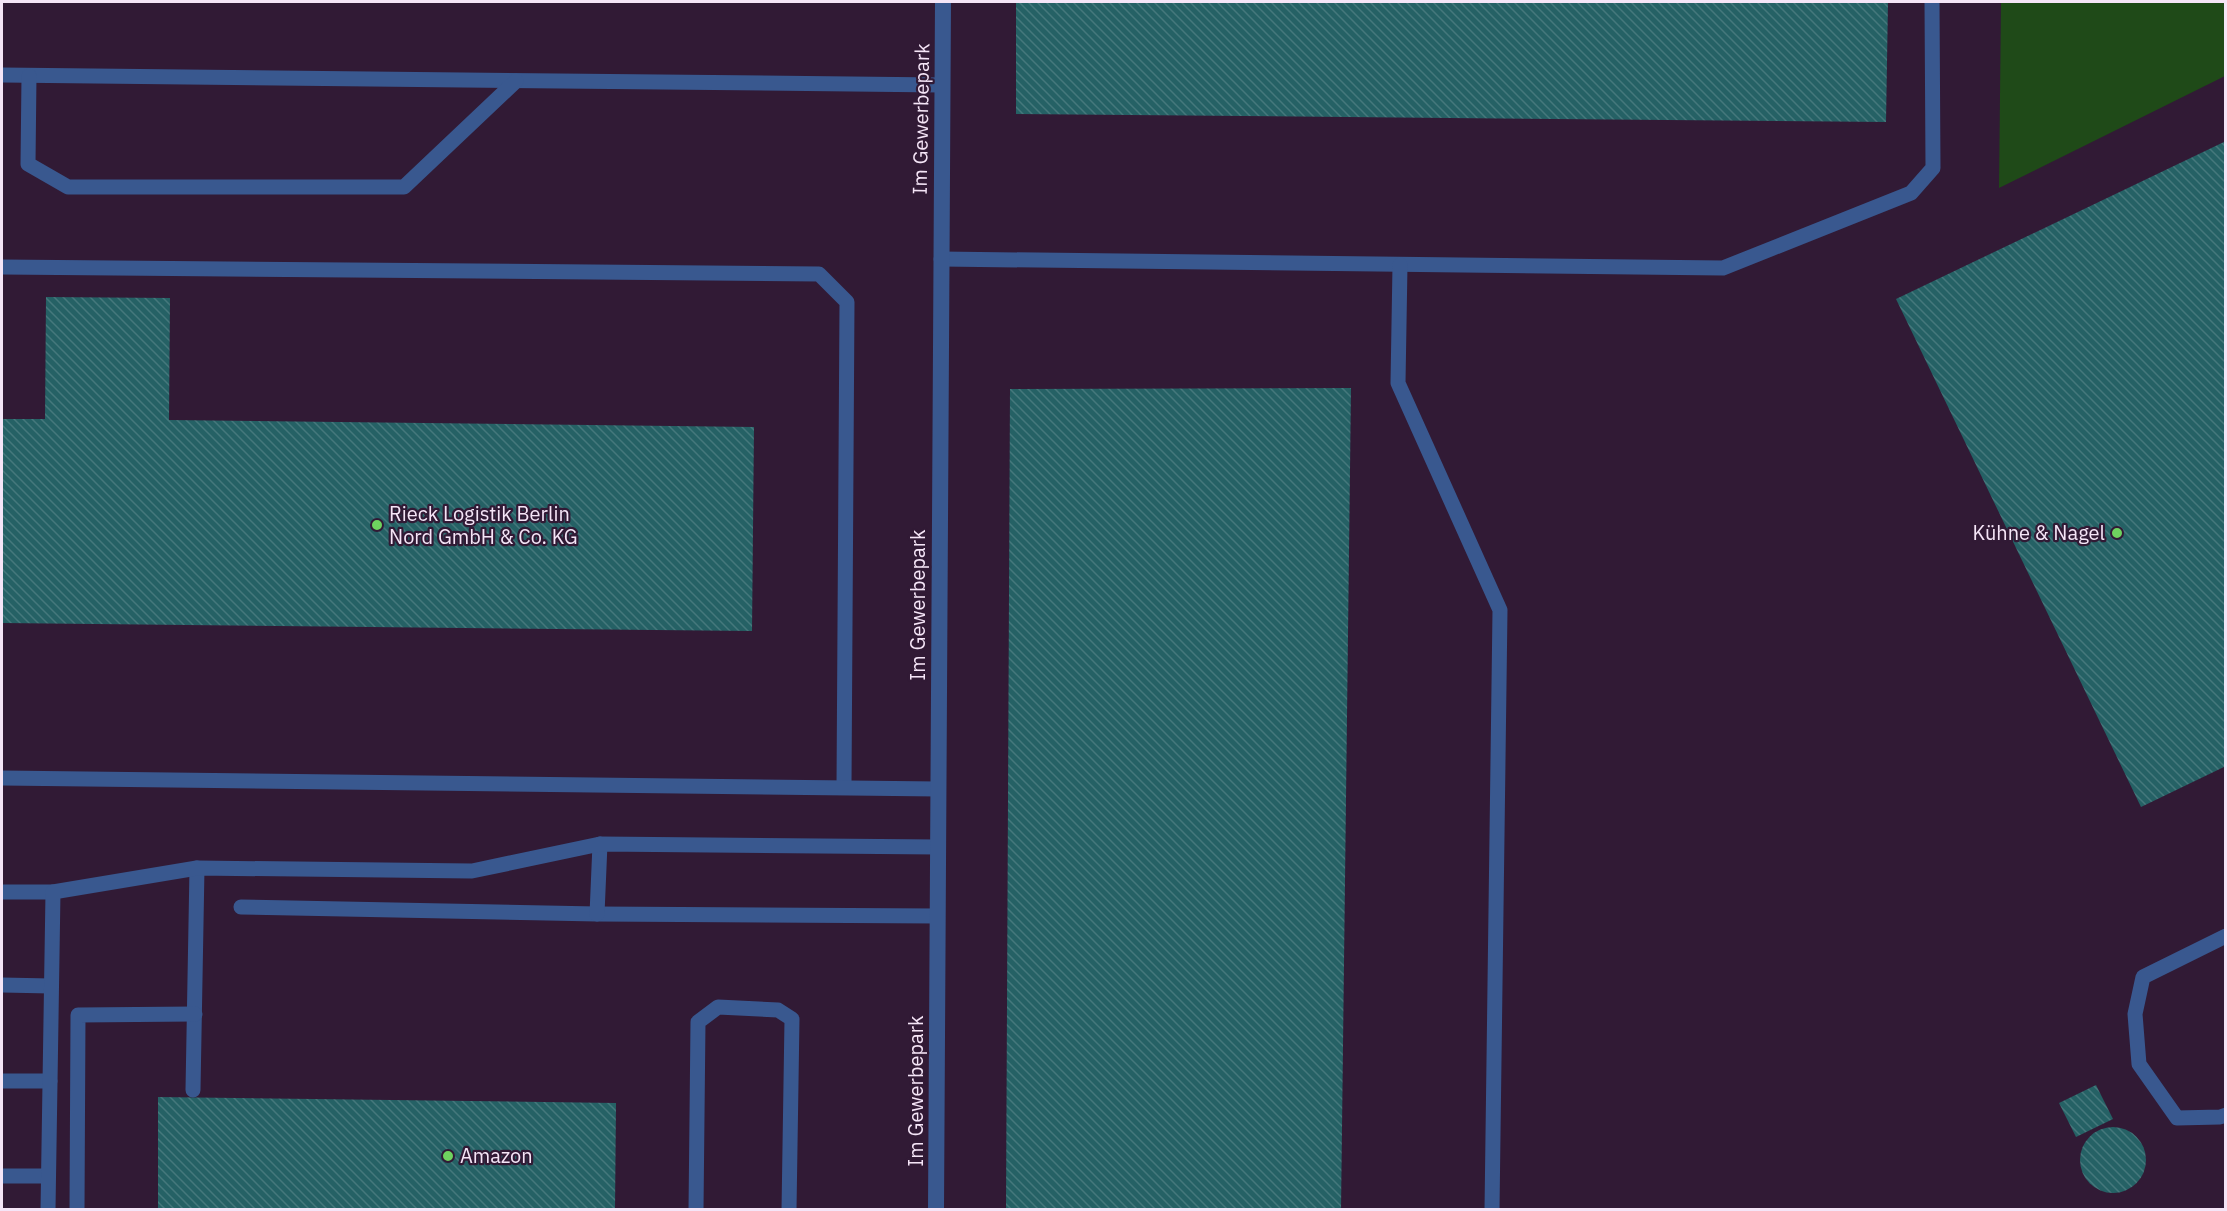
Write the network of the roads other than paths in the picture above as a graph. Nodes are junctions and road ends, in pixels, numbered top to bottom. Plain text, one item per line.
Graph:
1 (943, 2) edge
2 (1932, 2) edge
3 (2, 75) edge
4 (29, 76) junction
5 (516, 81) junction
6 (941, 85) junction
7 (941, 259) junction
8 (1400, 265) junction
9 (2, 267) edge
10 (2, 778) edge
11 (844, 786) junction
12 (938, 789) junction
13 (600, 844) junction
14 (938, 847) junction
15 (197, 868) junction
16 (2, 892) edge
17 (53, 892) junction
18 (241, 907) dead end
19 (597, 914) junction
20 (938, 916) junction
21 (2226, 936) edge
22 (2, 985) edge
23 (51, 986) junction
24 (195, 1014) junction
25 (2, 1081) edge
26 (50, 1081) junction
27 (193, 1090) dead end
28 (2226, 1115) edge
29 (2, 1176) edge
30 (48, 1176) junction
31 (48, 1209) edge
32 (77, 1209) edge
33 (696, 1209) edge
34 (789, 1209) edge
35 (936, 1209) edge
36 (1492, 1209) edge

1 - 6 street, Im Gewerbepark
2 - 8 lane
3 - 4 lane
4 - 5 lane
4 - 5 lane
5 - 6 lane
6 - 7 street, Im Gewerbepark
7 - 8 lane
7 - 12 street, Im Gewerbepark
8 - 36 lane
9 - 11 lane
10 - 11 lane
11 - 12 lane
12 - 14 street, Im Gewerbepark
13 - 14 lane
13 - 15 lane
13 - 19 lane
14 - 20 street, Im Gewerbepark
15 - 17 lane
15 - 24 lane
16 - 17 lane
17 - 23 lane
18 - 19 lane
19 - 20 lane
20 - 35 street, Im Gewerbepark
21 - 28 lane
22 - 23 lane
23 - 26 lane
24 - 27 lane
24 - 32 lane
25 - 26 lane
26 - 30 lane
29 - 30 lane
30 - 31 lane
33 - 34 lane

